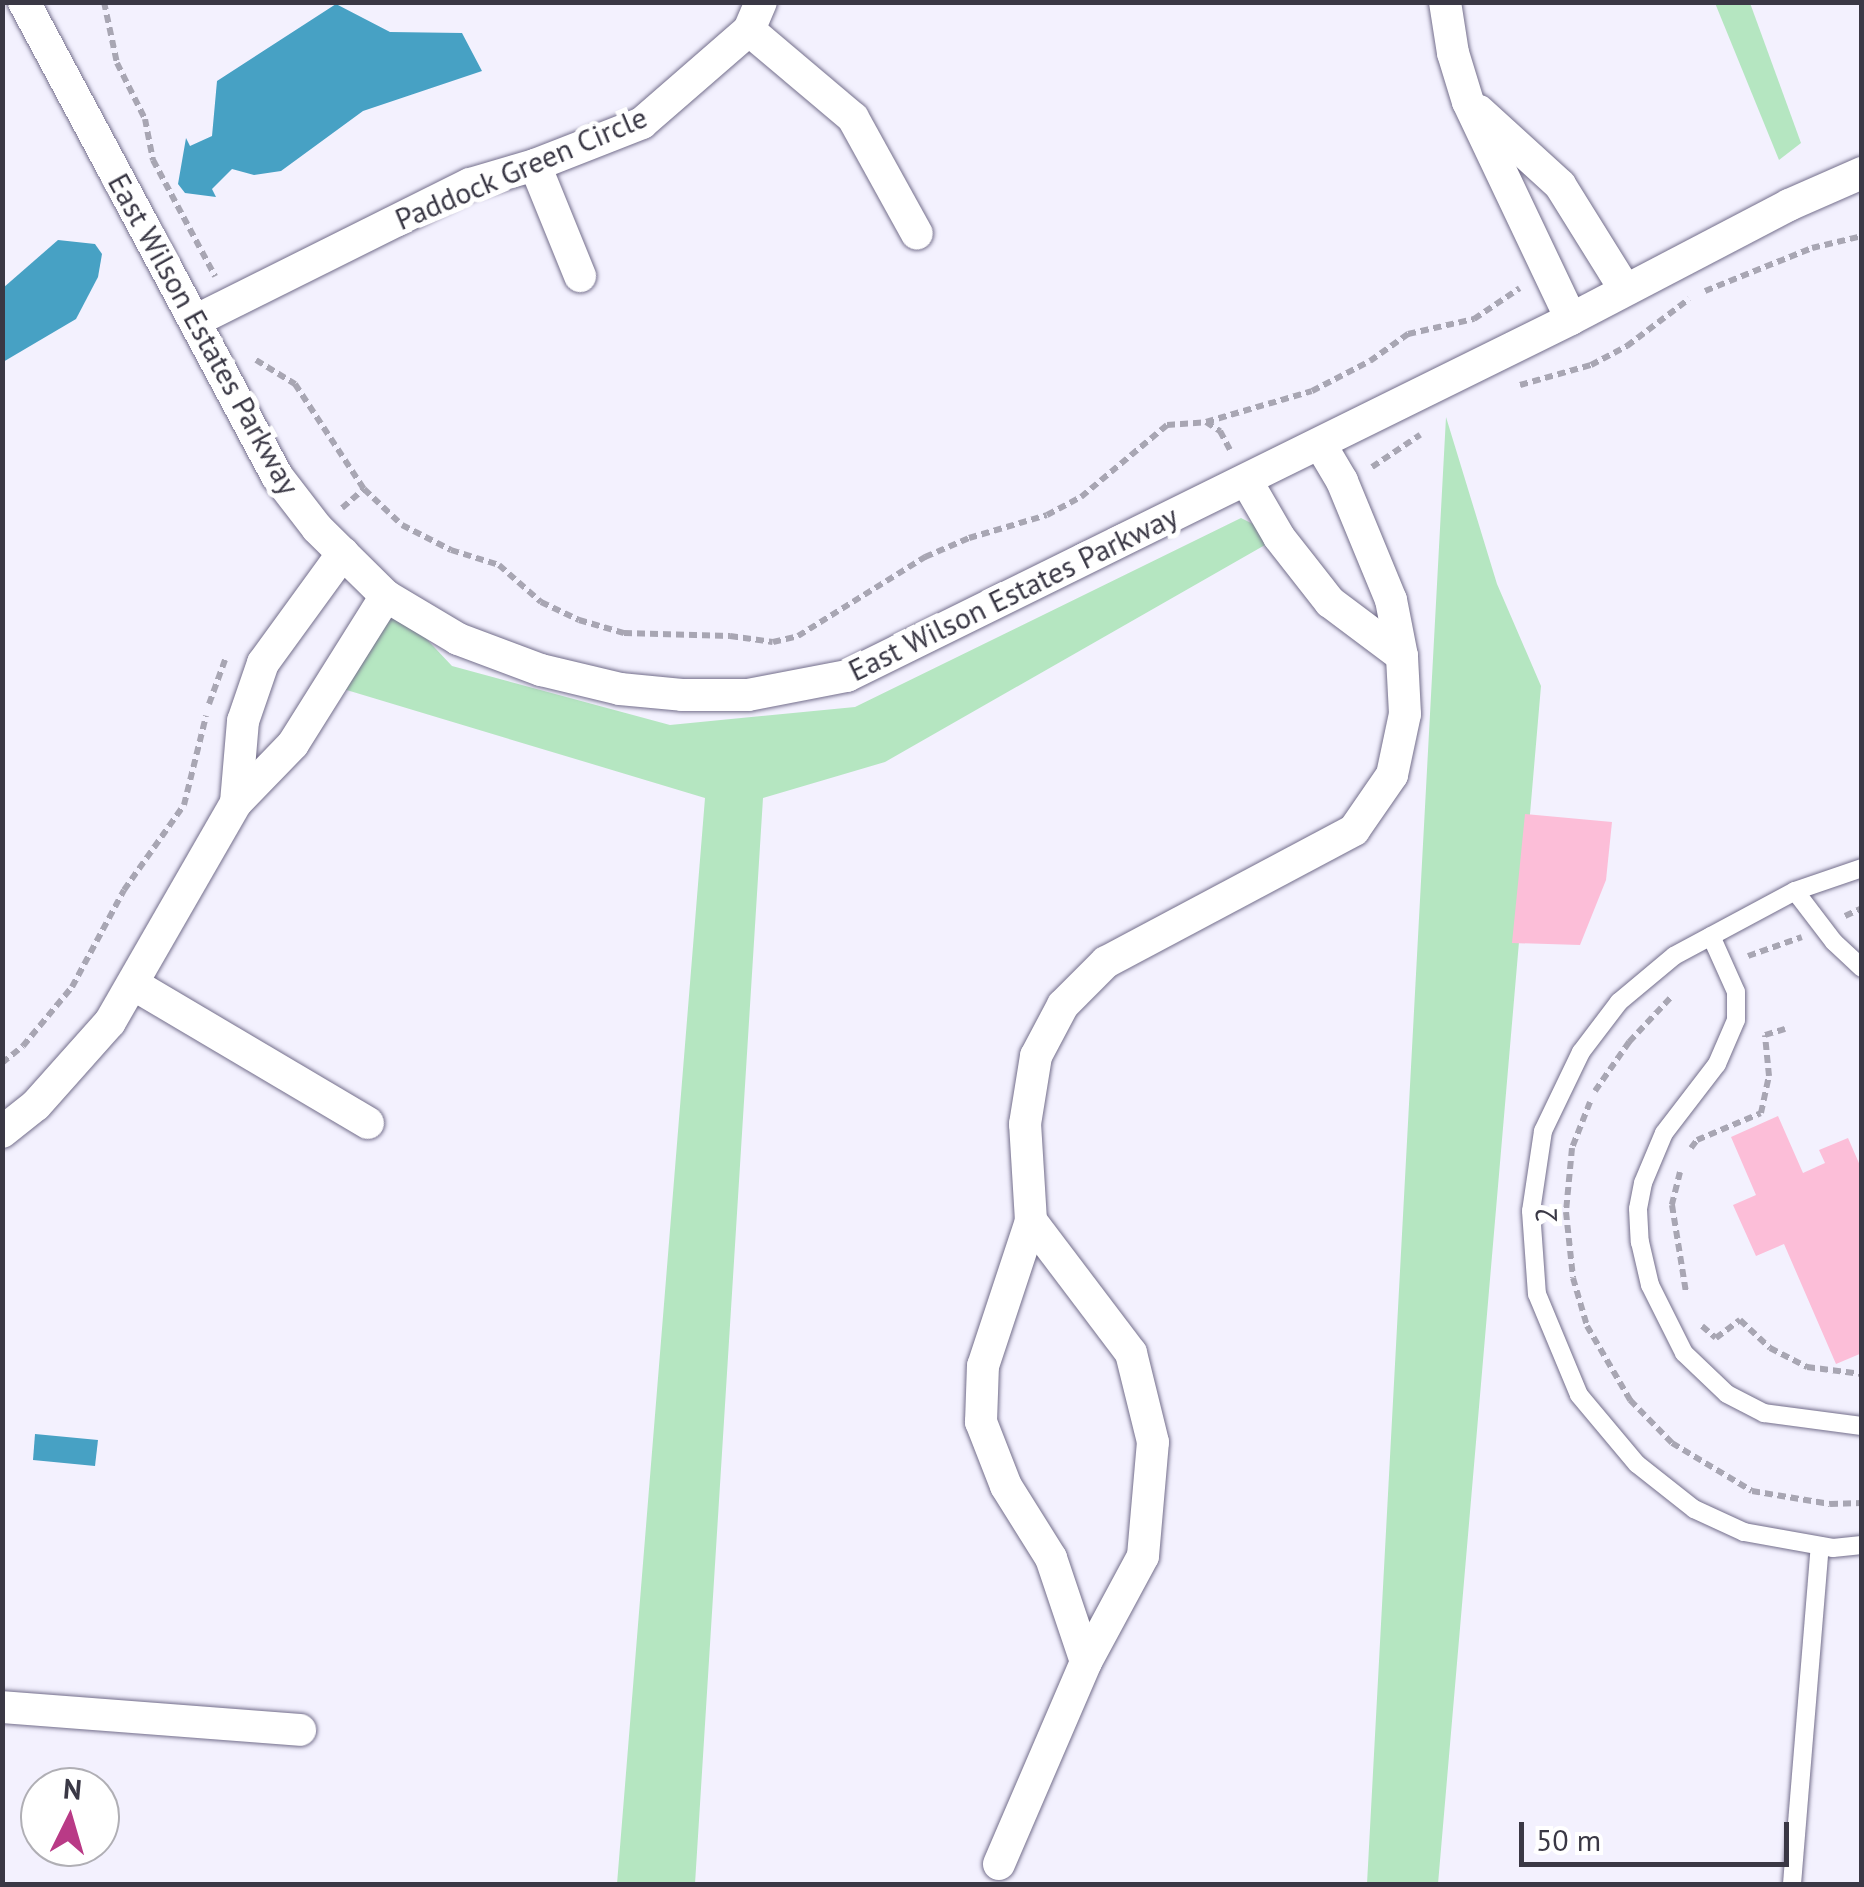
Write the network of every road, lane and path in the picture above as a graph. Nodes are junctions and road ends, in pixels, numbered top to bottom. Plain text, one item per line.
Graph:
1 (24, 2) edge
2 (104, 2) edge
3 (1445, 2) edge
4 (755, 16) edge
5 (1468, 102) junction
6 (536, 165) junction
7 (1862, 173) edge
8 (918, 234) dead end
9 (1862, 236) edge
10 (1546, 272) junction
11 (580, 276) dead end
12 (1624, 288) junction
13 (229, 304) junction
14 (1571, 319) junction
15 (194, 322) junction
16 (1514, 386) dead end
17 (1206, 422) junction
18 (1431, 428) dead end
19 (1320, 444) junction
20 (1246, 480) junction
21 (1342, 482) junction
22 (364, 489) junction
23 (317, 528) junction
24 (343, 553) junction
25 (386, 596) junction
26 (1402, 656) junction
27 (226, 657) dead end
28 (236, 803) junction
29 (1862, 868) edge
30 (1795, 892) junction
31 (1862, 908) edge
32 (1822, 927) junction
33 (1711, 936) junction
34 (1724, 964) junction
35 (1857, 964) edge
36 (1862, 982) edge
37 (133, 984) junction
38 (1785, 1029) dead end
39 (2, 1062) edge
40 (368, 1123) dead end
41 (2, 1132) edge
42 (1031, 1222) junction
43 (1691, 1306) dead end
44 (1696, 1320) dead end
45 (1862, 1374) edge
46 (1862, 1426) edge
47 (1862, 1503) edge
48 (1862, 1545) edge
49 (1820, 1546) junction
50 (1086, 1662) junction
51 (2, 1707) edge
52 (300, 1730) dead end
53 (999, 1864) dead end
54 (1792, 1884) edge

1 - 15 street, East Wilson Estates Parkway
2 - 13 path
3 - 5 street
4 - 6 street, Paddock Green Circle
4 - 8 street
5 - 10 street
5 - 12 street
6 - 11 street
6 - 13 street, Paddock Green Circle
7 - 12 street, East Wilson Estates Parkway
9 - 16 path
10 - 14 street
10 - 17 path
12 - 14 street, East Wilson Estates Parkway
13 - 15 street, Paddock Green Circle
13 - 22 path
14 - 19 street, East Wilson Estates Parkway
15 - 23 street, East Wilson Estates Parkway
17 - 20 path
17 - 22 path
18 - 21 path
19 - 20 street, East Wilson Estates Parkway
19 - 21 street
20 - 25 street, East Wilson Estates Parkway
20 - 26 street
21 - 26 street
22 - 23 path
23 - 24 street, East Wilson Estates Parkway
24 - 25 street, East Wilson Estates Parkway
24 - 28 street
25 - 28 street
26 - 42 street
27 - 39 path
28 - 37 street
29 - 30 lane
30 - 32 lane
30 - 33 lane
31 - 32 path, 2
32 - 34 path, 2
32 - 35 lane
33 - 34 lane
33 - 49 lane
34 - 46 lane
34 - 47 path, 2
35 - 36 lane
37 - 40 street
37 - 41 street
38 - 43 path
42 - 50 street
42 - 50 street
44 - 45 path
48 - 49 lane
49 - 54 lane
50 - 53 street
51 - 52 street

